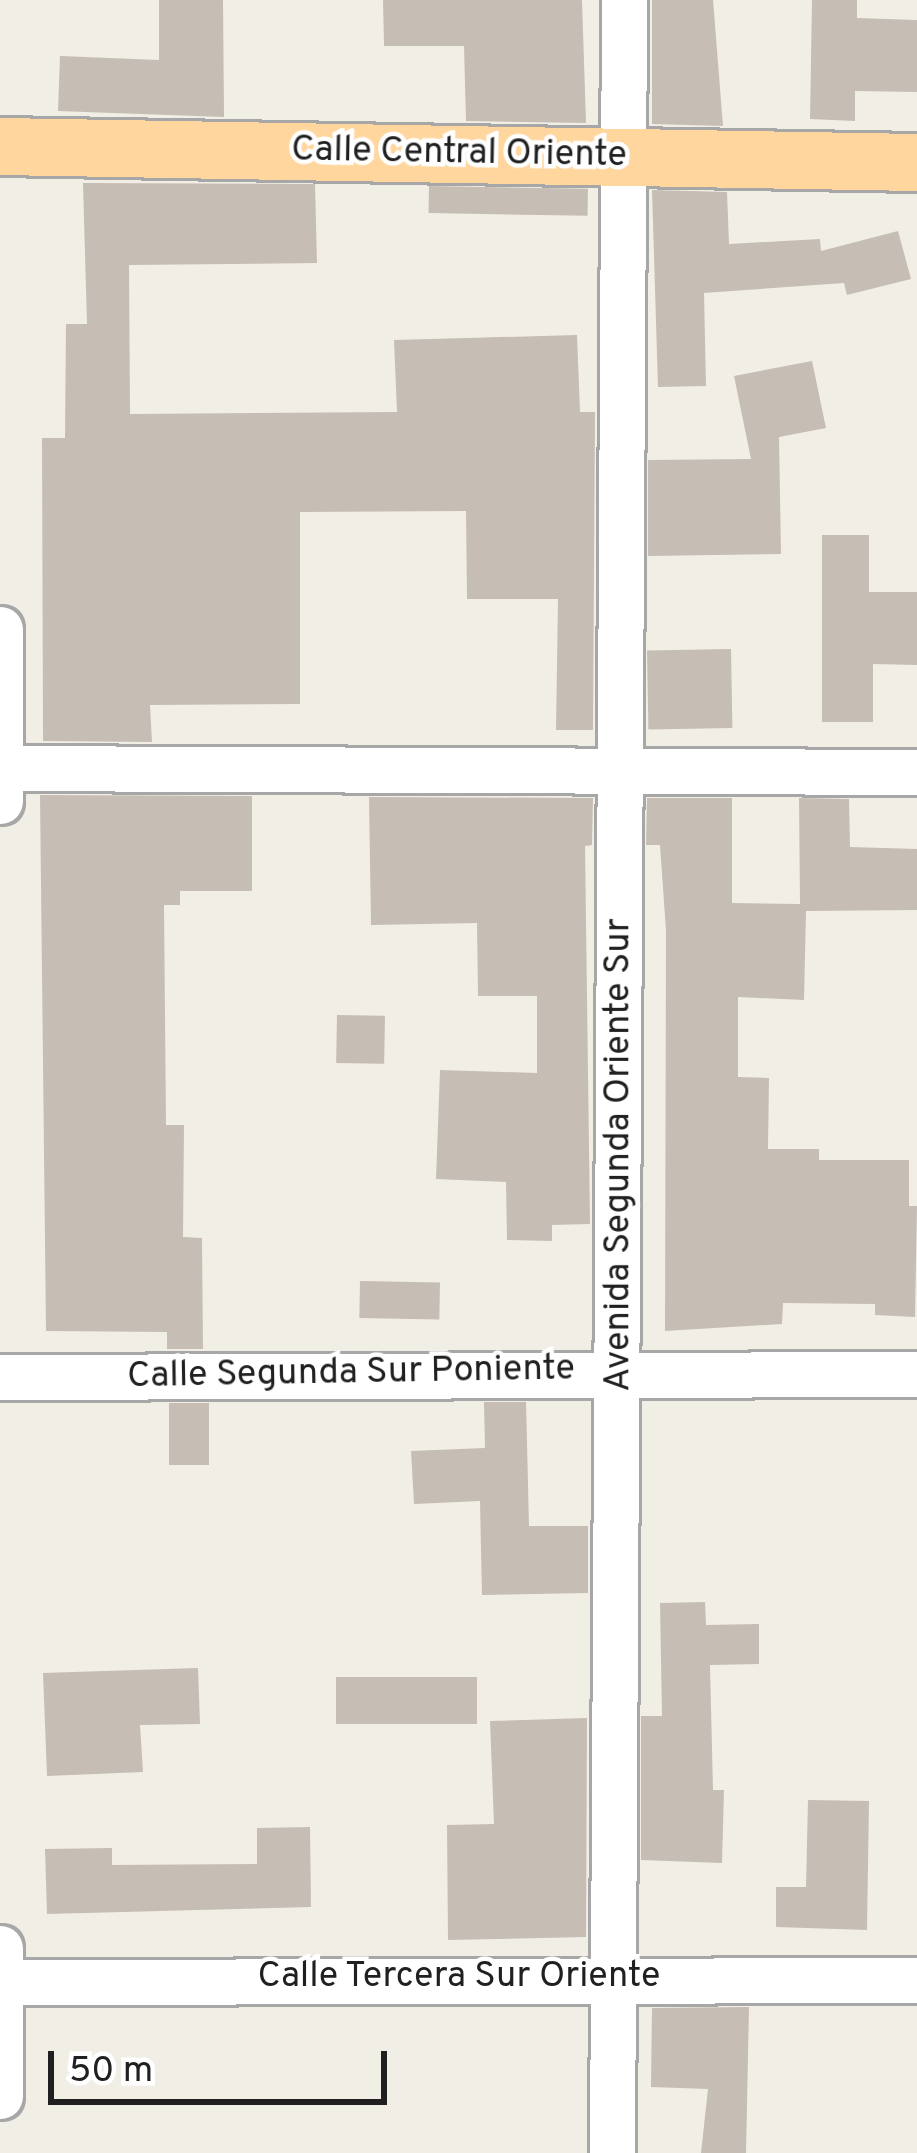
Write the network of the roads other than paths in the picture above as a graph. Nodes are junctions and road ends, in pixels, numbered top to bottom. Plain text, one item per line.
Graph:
1 (624, 0) edge
2 (0, 146) edge
3 (621, 157) junction
4 (917, 162) edge
5 (0, 629) edge
6 (0, 768) edge
7 (621, 770) junction
8 (917, 772) edge
9 (0, 801) edge
10 (619, 1371) junction
11 (917, 1374) edge
12 (0, 1378) edge
13 (0, 1948) edge
14 (615, 1976) junction
15 (917, 1980) edge
16 (0, 1982) edge
17 (0, 2096) edge
18 (612, 2153) edge

1 - 3 street, Avenida Segunda Oriente Sur
2 - 3 main road, Calle Central Oriente
3 - 4 main road, Calle Central Oriente
3 - 7 street, Avenida Segunda Oriente Sur
5 - 6 street
6 - 7 street
6 - 9 street
7 - 8 street
7 - 10 street, Avenida Segunda Oriente Sur
10 - 11 street, Calle Segunda Sur Poniente
10 - 12 street, Calle Segunda Sur Poniente
10 - 14 street, Avenida Segunda Oriente Sur
13 - 16 street
14 - 15 street, Calle Tercera Sur Oriente
14 - 16 street, Calle Tercera Sur Oriente
14 - 18 street, Avenida Segunda Oriente Sur
16 - 17 street

